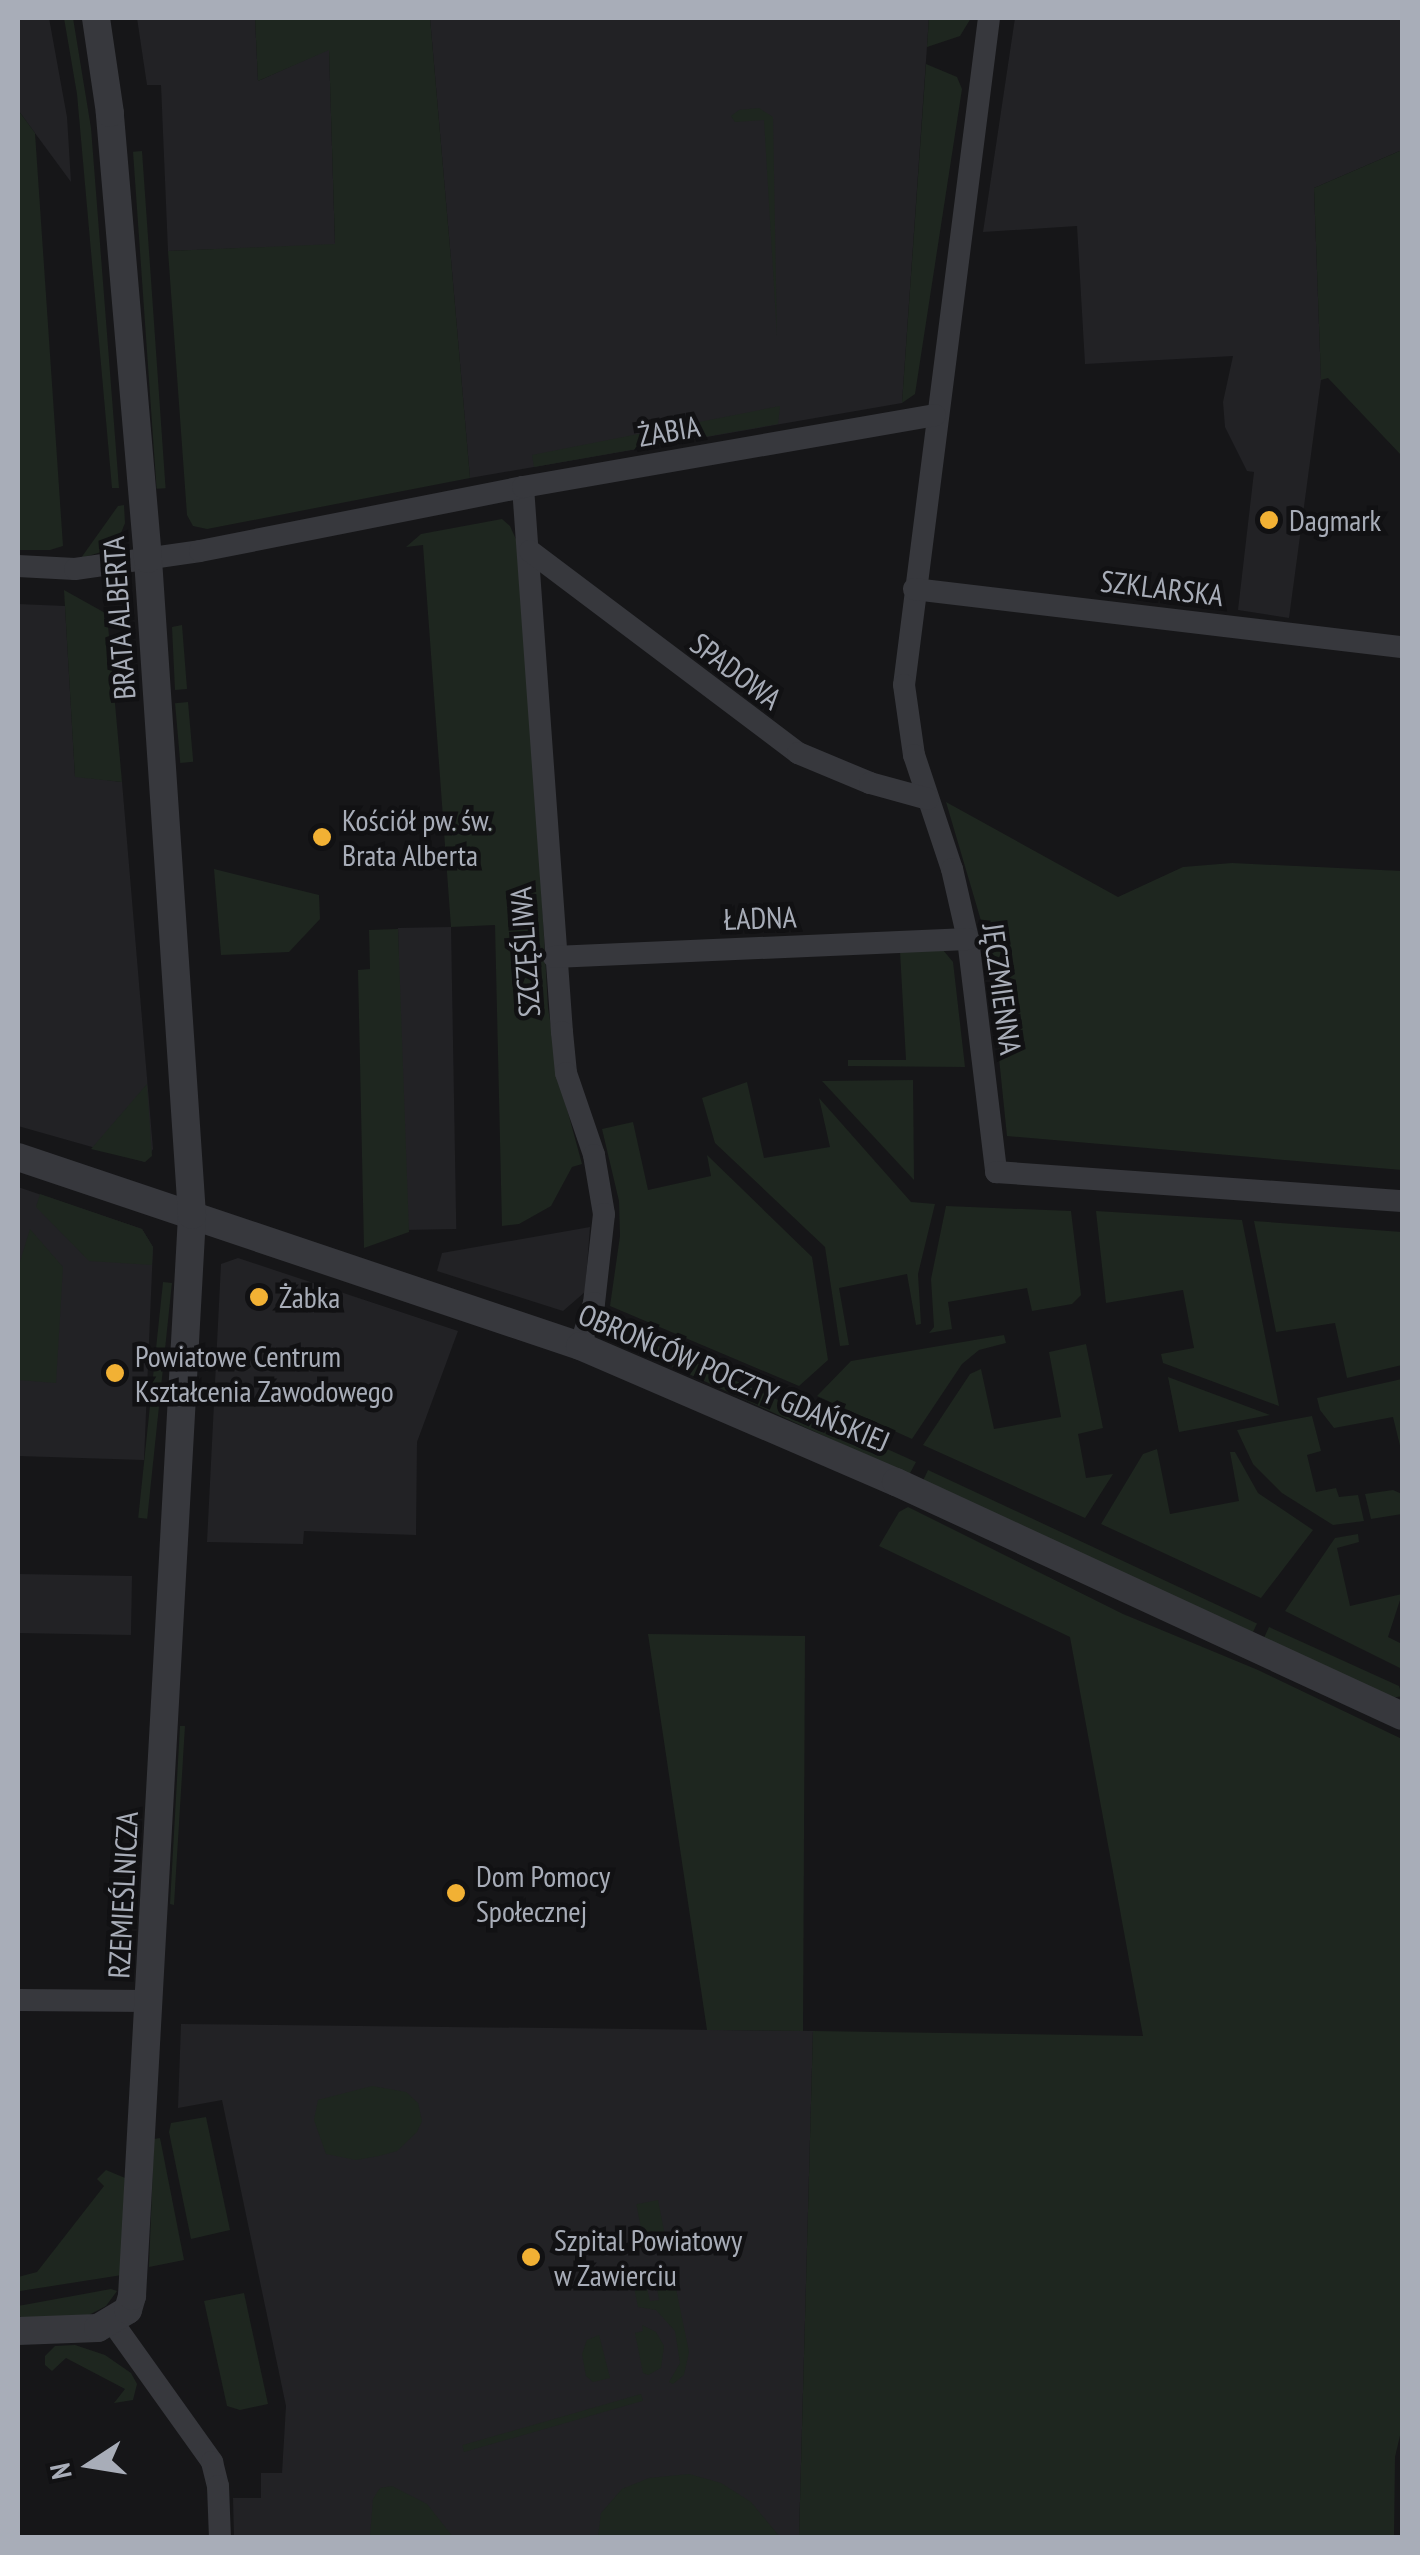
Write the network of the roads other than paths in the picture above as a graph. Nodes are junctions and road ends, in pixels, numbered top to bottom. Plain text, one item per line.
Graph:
1 (96, 18) edge
2 (989, 18) edge
3 (935, 415) junction
4 (524, 487) junction
5 (530, 551) junction
6 (148, 559) junction
7 (18, 566) edge
8 (914, 589) junction
9 (1402, 647) edge
10 (928, 799) junction
11 (968, 939) junction
12 (554, 957) junction
13 (18, 1157) edge
14 (1402, 1202) edge
15 (192, 1214) junction
16 (580, 1346) junction
17 (1402, 1716) edge
18 (18, 2000) edge
19 (150, 2002) junction
20 (113, 2322) junction
21 (18, 2331) edge
22 (220, 2538) edge

1 - 6 street, BRATA ALBERTA
2 - 3 street
3 - 4 street, ŻABIA
3 - 8 street, JĘCZMIENNA
4 - 5 street, SZCZĘŚLIWA
4 - 6 street, ŻABIA
5 - 10 street, SPADOWA
5 - 12 street, SZCZĘŚLIWA
6 - 7 street, ŻABIA
6 - 15 street, BRATA ALBERTA
8 - 9 street, SZKLARSKA
8 - 10 street, JĘCZMIENNA
10 - 11 street, JĘCZMIENNA
11 - 12 street, ŁADNA
11 - 14 street, JĘCZMIENNA
12 - 16 street, SZCZĘŚLIWA
13 - 15 street, OBROŃCÓW POCZTY GDAŃSKIEJ
15 - 16 street, OBROŃCÓW POCZTY GDAŃSKIEJ
15 - 19 street, RZEMIEŚLNICZA
16 - 17 street, OBROŃCÓW POCZTY GDAŃSKIEJ
18 - 19 street
19 - 20 street, RZEMIEŚLNICZA
20 - 21 street
20 - 22 street

